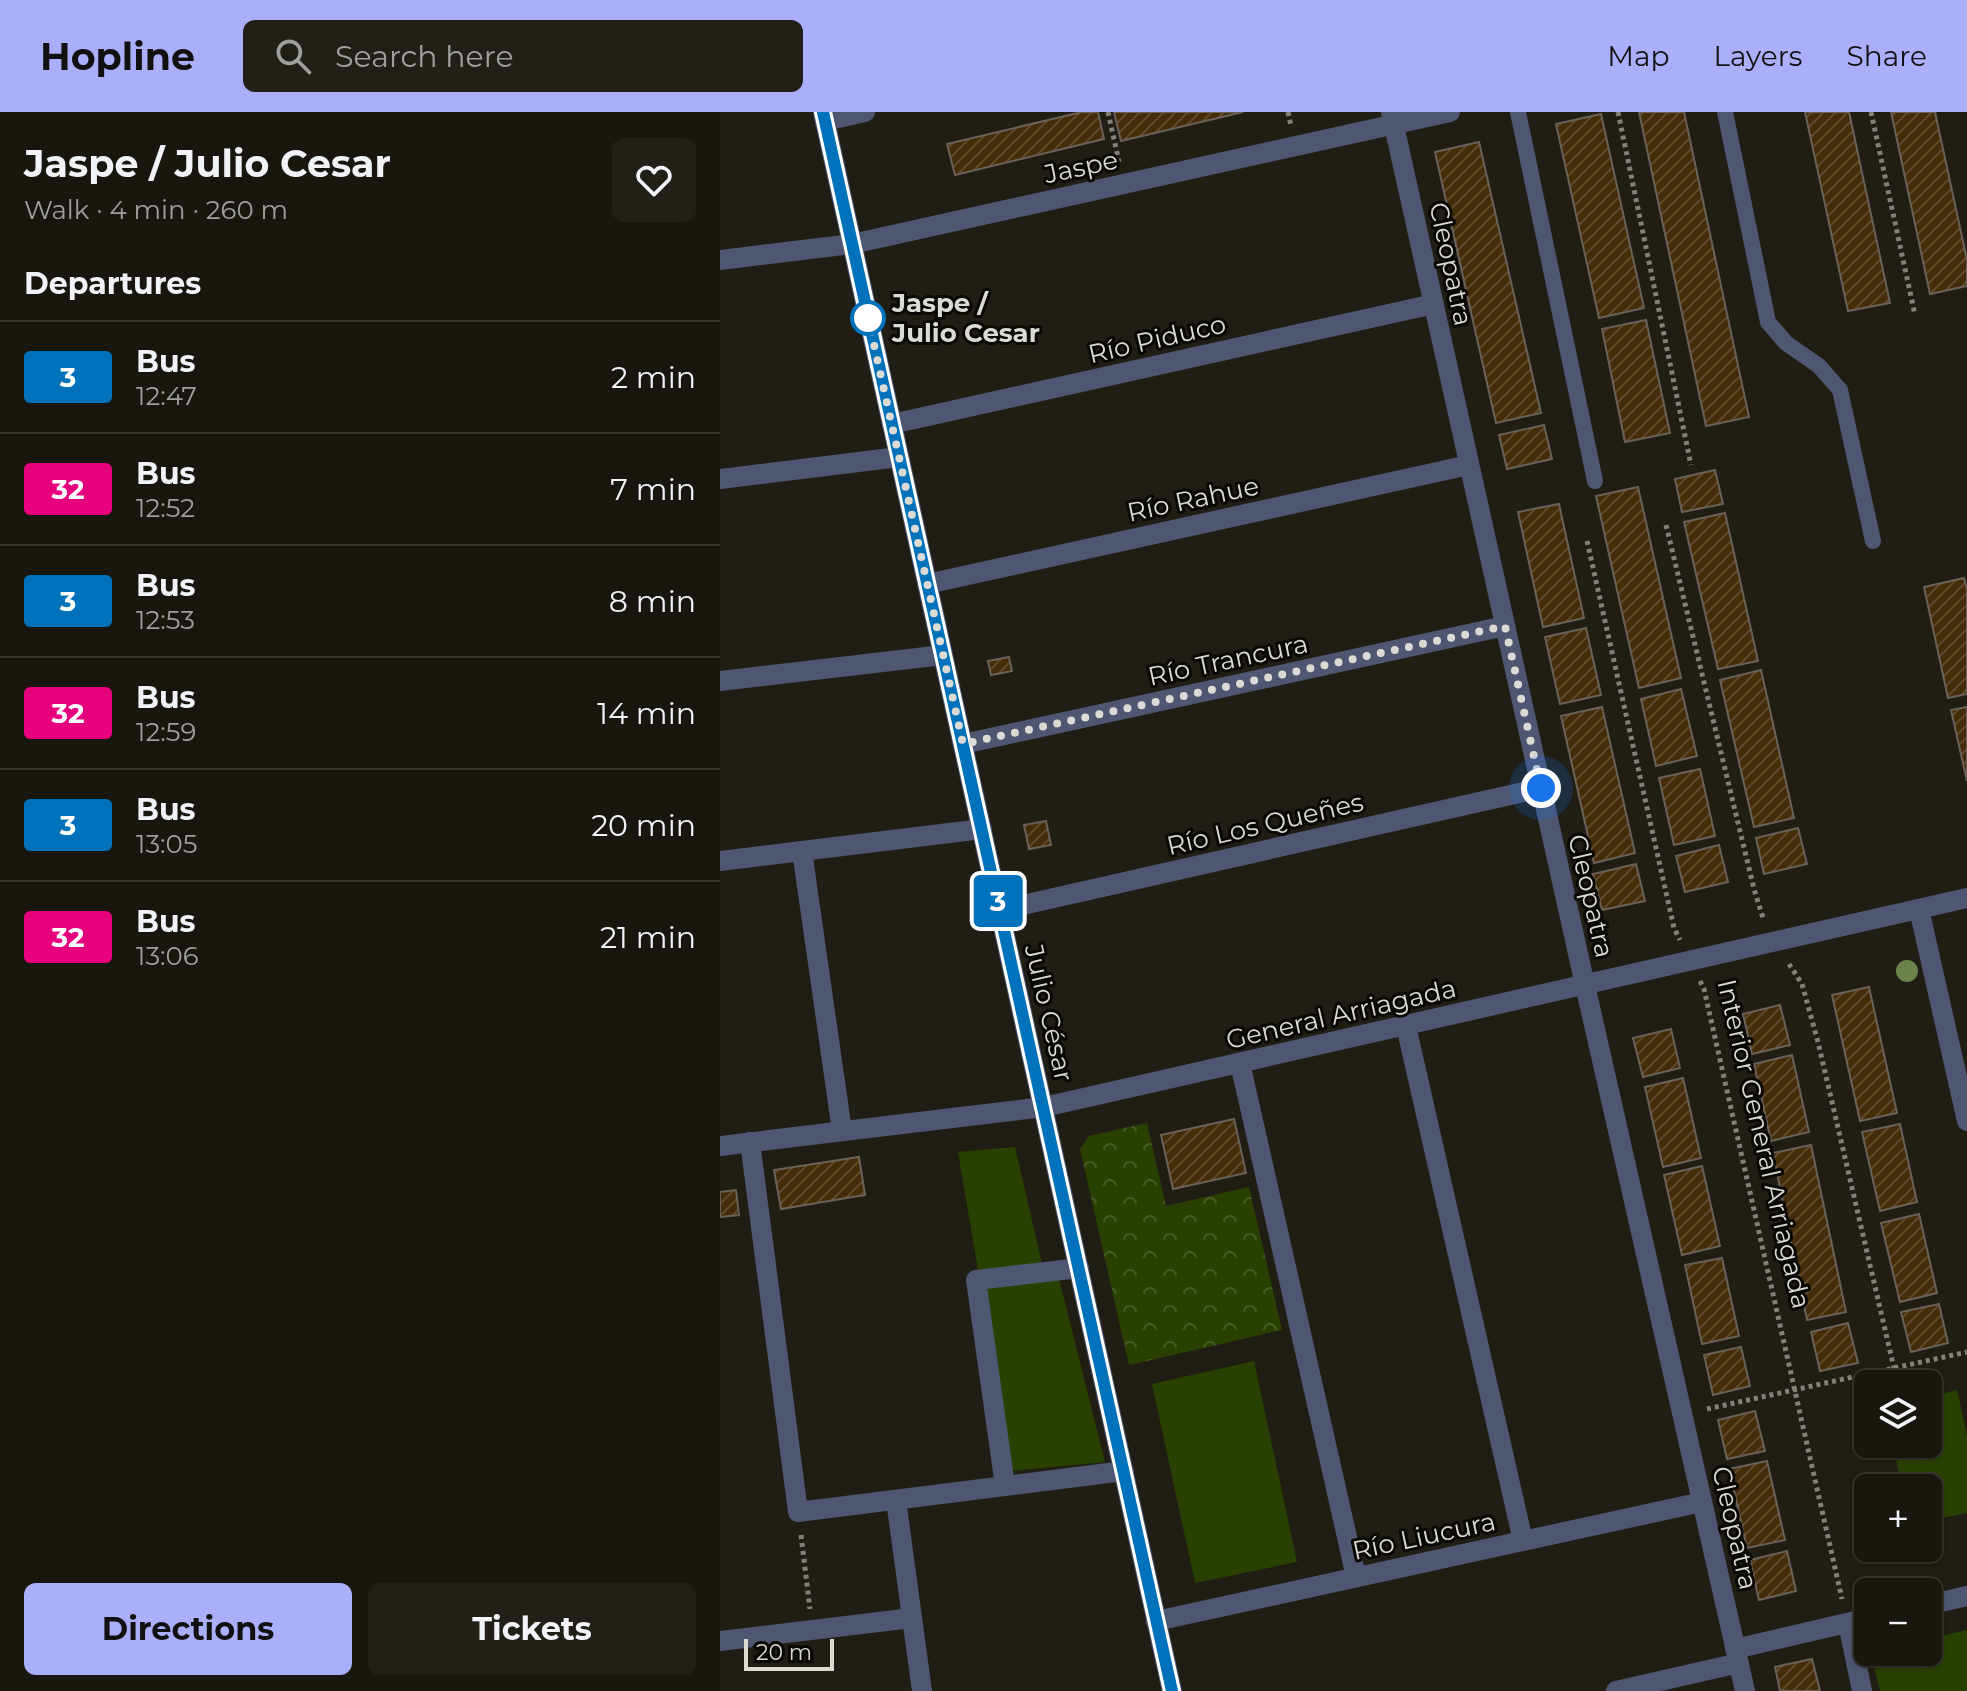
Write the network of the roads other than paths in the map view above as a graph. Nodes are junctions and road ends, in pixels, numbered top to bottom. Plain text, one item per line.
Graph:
1 (865, 112) edge
2 (1450, 112) edge
3 (1518, 112) edge
4 (1725, 112) edge
5 (824, 117) edge
6 (1393, 118) edge
7 (852, 244) junction
8 (720, 260) edge
9 (1434, 304) junction
10 (892, 424) junction
11 (899, 457) junction
12 (1469, 465) junction
13 (720, 479) edge
14 (1595, 481) dead end
15 (1873, 541) dead end
16 (927, 584) junction
17 (1505, 626) junction
18 (943, 655) junction
19 (720, 681) edge
20 (963, 744) junction
21 (1541, 788) junction
22 (982, 829) junction
23 (802, 851) junction
24 (720, 861) edge
25 (1967, 898) edge
26 (1919, 909) junction
27 (1000, 910) junction
28 (1585, 985) junction
29 (1406, 1026) junction
30 (1240, 1063) junction
31 (1044, 1107) junction
32 (1967, 1121) edge
33 (842, 1131) junction
34 (750, 1142) junction
35 (720, 1146) edge
36 (1079, 1268) junction
37 (1124, 1471) junction
38 (1005, 1486) junction
39 (896, 1500) junction
40 (1702, 1502) junction
41 (1523, 1541) junction
42 (1356, 1577) junction
43 (1967, 1596) edge
44 (1942, 1602) edge
45 (912, 1618) junction
46 (1156, 1621) junction
47 (1854, 1622) edge
48 (720, 1641) edge
49 (1737, 1656) junction
50 (1861, 1666) edge
51 (922, 1691) edge
52 (1172, 1691) edge
53 (1616, 1691) edge
54 (1745, 1691) edge
55 (1862, 1691) edge

1 - 5 street
2 - 6 street, Jaspe
3 - 14 lane
4 - 15 lane
5 - 7 street, Julio César
6 - 7 street, Jaspe
6 - 9 street, Cleopatra
7 - 8 street, Jaspe
7 - 10 street, Julio César
9 - 10 street, Río Piduco
9 - 12 street, Cleopatra
10 - 11 street, Julio César
11 - 13 street
11 - 16 street, Julio César
12 - 16 street, Río Rahue
12 - 17 street, Cleopatra
16 - 18 street, Julio César
17 - 20 street, Río Trancura
17 - 21 street, Cleopatra
18 - 19 street
18 - 20 street, Julio César
20 - 22 street, Julio César
21 - 27 street, Río Los Queñes
21 - 28 street, Cleopatra
22 - 23 street
22 - 27 street, Julio César
23 - 24 street
23 - 33 street
25 - 26 street, General Arriagada
26 - 28 street, General Arriagada
26 - 32 street
27 - 31 street, Julio César
28 - 29 street, General Arriagada
28 - 40 street, Cleopatra
29 - 30 street, General Arriagada
29 - 41 street
30 - 31 street, General Arriagada
30 - 42 street
31 - 33 street, General Arriagada
31 - 36 street, Julio César
33 - 34 street, General Arriagada
34 - 35 street, General Arriagada
34 - 39 street
36 - 37 street, Julio César
36 - 38 street
37 - 38 street
37 - 46 street, Julio César
38 - 39 street
39 - 45 street
40 - 41 street, Río Liucura
40 - 49 street, Cleopatra
41 - 42 street, Río Liucura
42 - 46 street, Río Liucura
43 - 44 street
45 - 48 street
45 - 51 street
46 - 52 street, Julio César
47 - 49 street
49 - 53 street
49 - 54 street, Cleopatra
50 - 55 street

